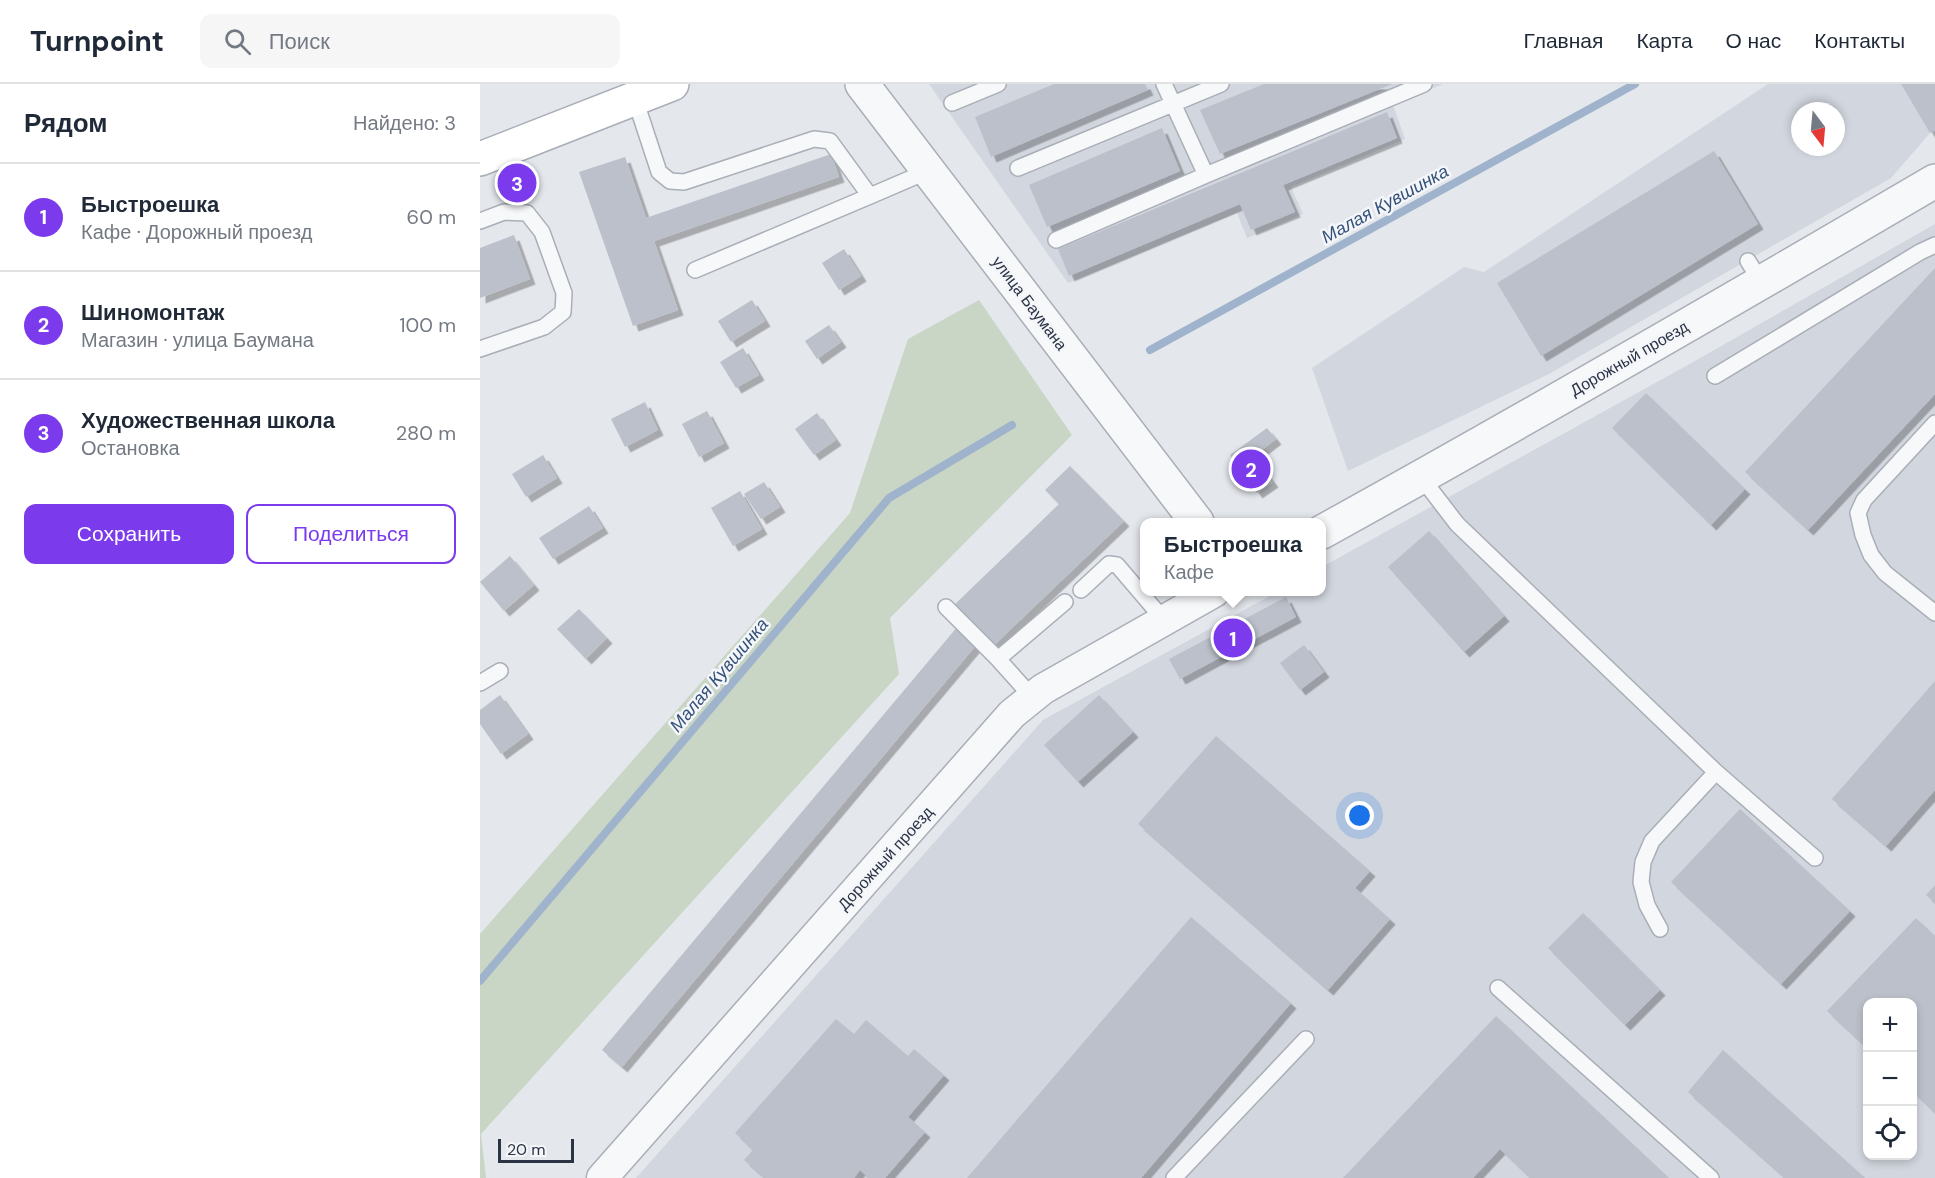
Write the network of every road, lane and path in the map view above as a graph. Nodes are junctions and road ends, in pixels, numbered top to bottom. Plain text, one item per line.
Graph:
1 (672, 84) edge
2 (862, 84) edge
3 (998, 84) edge
4 (1164, 84) edge
5 (1221, 84) edge
6 (1424, 84) edge
7 (635, 99) junction
8 (952, 103) dead end
9 (1172, 104) junction
10 (480, 159) edge
11 (1018, 168) dead end
12 (928, 171) junction
13 (1206, 175) junction
14 (1935, 181) edge
15 (870, 196) junction
16 (480, 221) edge
17 (1056, 240) dead end
18 (1935, 245) edge
19 (695, 270) dead end
20 (480, 349) edge
21 (1715, 376) dead end
22 (1935, 423) edge
23 (1421, 477) junction
24 (1194, 518) edge
25 (1326, 530) edge
26 (1081, 590) dead end
27 (1140, 591) edge
28 (1144, 596) edge
29 (1205, 596) edge
30 (1065, 602) dead end
31 (946, 607) dead end
32 (1935, 613) edge
33 (1164, 620) junction
34 (998, 659) junction
35 (500, 671) dead end
36 (480, 684) edge
37 (1033, 698) junction
38 (1716, 772) junction
39 (1815, 858) dead end
40 (1660, 929) dead end
41 (1498, 988) dead end
42 (1306, 1039) dead end
43 (602, 1178) edge
44 (1174, 1178) edge
45 (1711, 1178) edge

1 - 7 main road
2 - 12 street, улица Баумана
3 - 8 lane
4 - 9 lane
5 - 9 lane
6 - 13 lane
7 - 10 main road
7 - 15 lane
9 - 11 lane
9 - 13 lane
12 - 15 lane
12 - 24 street, улица Баумана
13 - 17 lane
14 - 23 street, Дорожный проезд
15 - 19 lane
16 - 20 lane
18 - 21 lane
22 - 32 lane
23 - 25 street, Дорожный проезд
23 - 38 lane
26 - 27 lane
28 - 33 lane
29 - 33 street, Дорожный проезд
30 - 34 lane
31 - 34 lane
33 - 37 street, Дорожный проезд
34 - 37 lane
35 - 36 lane
37 - 43 street, Дорожный проезд
38 - 39 lane
38 - 40 lane
41 - 45 lane
42 - 44 lane

